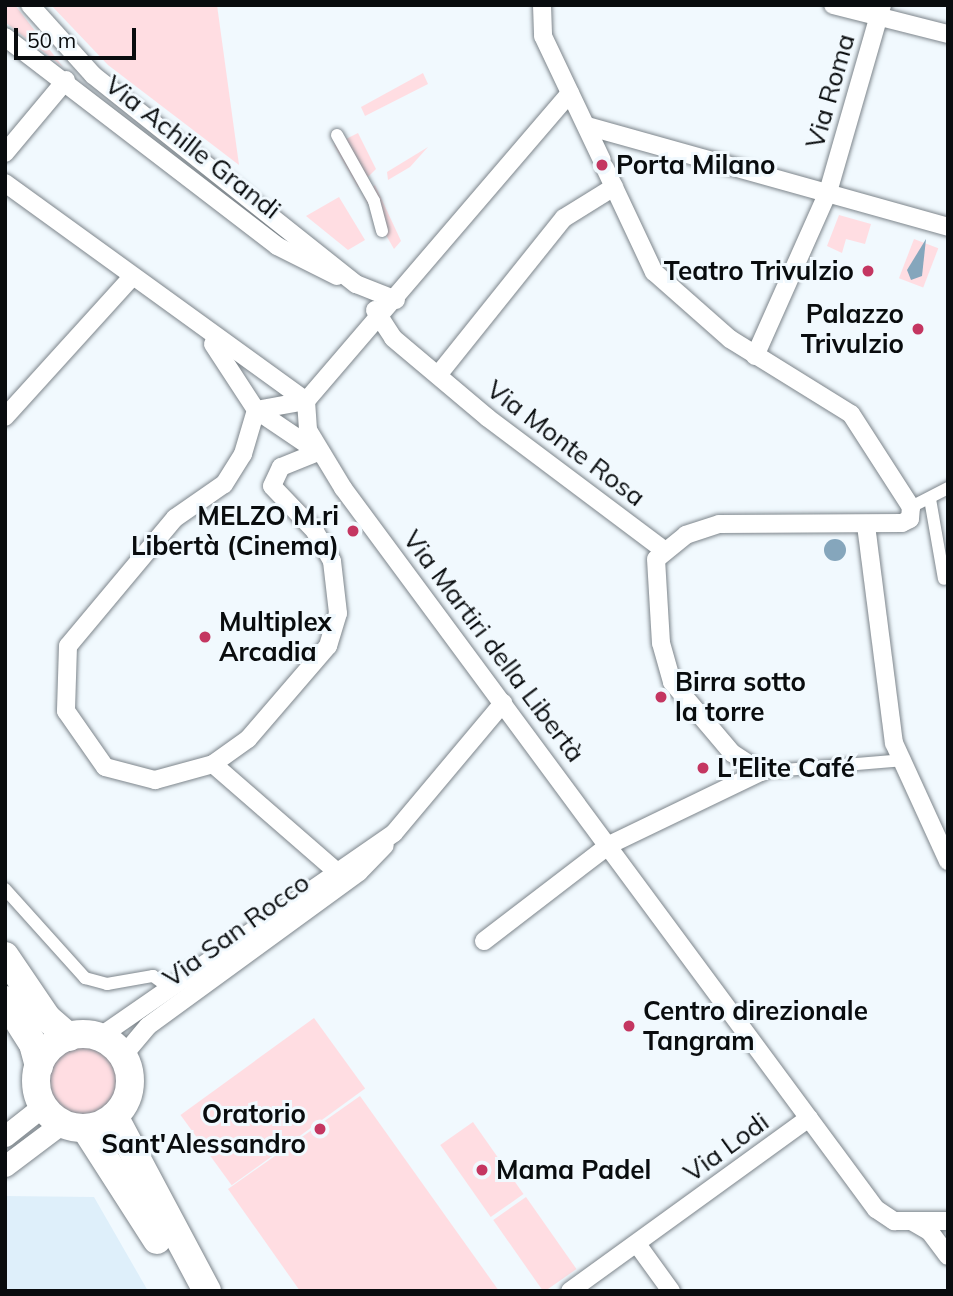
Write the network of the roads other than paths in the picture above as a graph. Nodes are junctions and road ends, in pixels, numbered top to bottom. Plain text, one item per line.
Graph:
1 (30, 5) edge
2 (542, 5) edge
3 (833, 5) edge
4 (880, 11) edge
5 (948, 34) edge
6 (5, 37) edge
7 (66, 80) junction
8 (570, 93) junction
9 (587, 126) junction
10 (337, 135) dead end
11 (5, 153) edge
12 (5, 183) edge
13 (614, 187) junction
14 (828, 192) junction
15 (948, 227) edge
16 (382, 231) dead end
17 (132, 277) junction
18 (362, 288) junction
19 (396, 300) junction
20 (379, 320) junction
21 (193, 324) junction
22 (755, 356) junction
23 (438, 375) junction
24 (306, 401) junction
25 (256, 410) junction
26 (5, 417) edge
27 (318, 452) junction
28 (948, 488) edge
29 (930, 499) junction
30 (910, 513) junction
31 (866, 525) junction
32 (664, 550) junction
33 (944, 579) dead end
34 (503, 702) junction
35 (905, 760) junction
36 (213, 764) junction
37 (761, 772) junction
38 (609, 845) junction
39 (948, 861) edge
40 (341, 875) junction
41 (5, 889) edge
42 (484, 941) dead end
43 (5, 956) edge
44 (161, 990) junction
45 (5, 1000) edge
46 (156, 1020) junction
47 (69, 1037) junction
48 (98, 1038) junction
49 (122, 1057) junction
50 (39, 1066) junction
51 (114, 1116) junction
52 (809, 1118) junction
53 (64, 1119) junction
54 (5, 1136) edge
55 (5, 1166) edge
56 (948, 1221) edge
57 (913, 1222) junction
58 (948, 1230) edge
59 (637, 1244) junction
60 (947, 1254) edge
61 (187, 1291) edge
62 (207, 1291) edge
63 (570, 1291) edge
64 (671, 1291) edge

1 - 18 street
2 - 8 street
3 - 4 street
4 - 5 street
4 - 14 street, Via Roma
6 - 7 street, Via Achille Grandi
7 - 11 street
7 - 18 street, Via Achille Grandi
8 - 9 street
8 - 19 street
9 - 13 street
9 - 14 street
10 - 16 street
12 - 17 street
13 - 22 street
13 - 23 street
14 - 15 street
14 - 22 street, Via Roma
17 - 21 street
17 - 26 street
18 - 19 street
18 - 20 street
19 - 20 street
20 - 23 street, Via Monte Rosa
20 - 24 street
21 - 24 street
21 - 25 street
22 - 30 street
23 - 32 street, Via Monte Rosa
24 - 25 street
24 - 27 street, Via Martiri della Libertà
25 - 27 street
25 - 36 street
27 - 34 street, Via Martiri della Libertà
27 - 36 street
28 - 29 street
29 - 30 street
29 - 33 street
30 - 31 street
31 - 32 street
31 - 35 street
32 - 37 street
34 - 38 street, Via Martiri della Libertà
34 - 40 street, Via San Rocco
35 - 37 street
35 - 39 street
36 - 40 street, Via San Rocco
37 - 38 street
38 - 42 street
38 - 52 street, Via Martiri della Libertà
40 - 44 street, Via San Rocco
40 - 46 street, Via San Rocco
41 - 44 street, Via San Rocco
43 - 47 main road
44 - 46 street, Via San Rocco
44 - 48 street, Via San Rocco
45 - 50 main road
46 - 49 street, Via San Rocco
47 - 48 main road
47 - 50 main road
48 - 49 main road
49 - 51 main road
50 - 53 main road
51 - 53 main road
51 - 62 main road
52 - 57 street, Via Martiri della Libertà
52 - 59 street, Via Lodi
53 - 54 street
53 - 55 street
53 - 61 main road
56 - 57 street
57 - 60 street
58 - 60 street
59 - 63 street, Via Lodi
59 - 64 street

